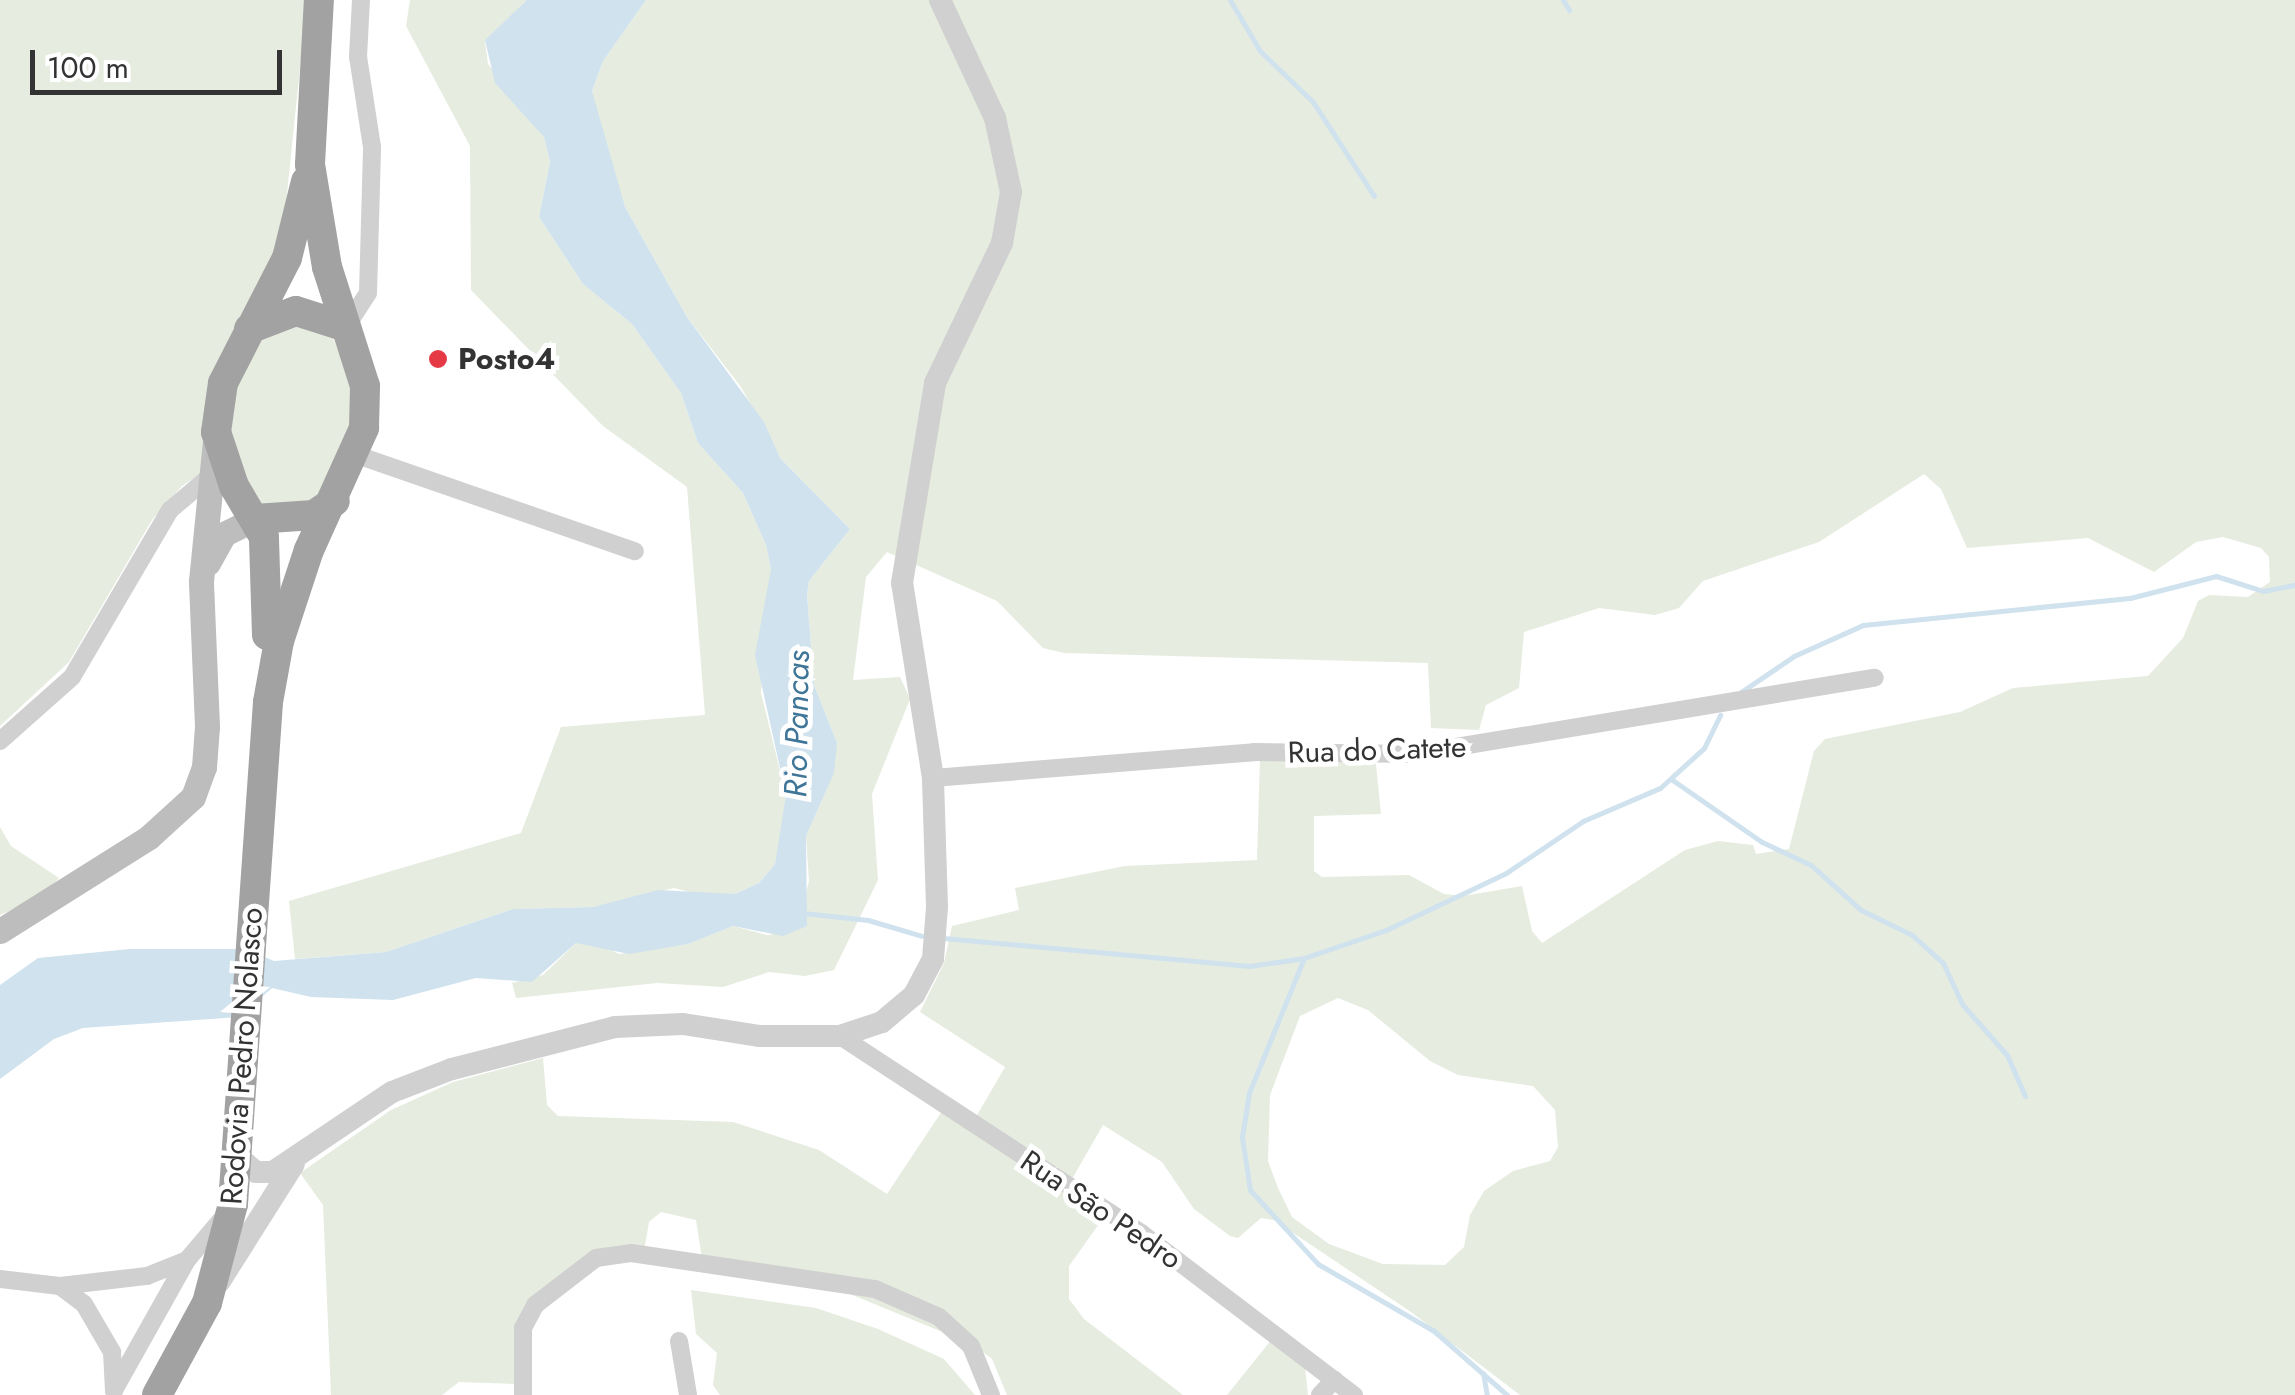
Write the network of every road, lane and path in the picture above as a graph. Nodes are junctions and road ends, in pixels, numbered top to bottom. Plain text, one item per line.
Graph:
1 (319, 0) edge
2 (361, 0) edge
3 (940, 0) edge
4 (310, 164) junction
5 (346, 327) junction
6 (249, 329) junction
7 (216, 432) junction
8 (357, 455) junction
9 (209, 477) junction
10 (336, 501) junction
11 (256, 519) junction
12 (636, 551) dead end
13 (201, 581) junction
14 (1875, 678) dead end
15 (268, 702) junction
16 (0, 741) edge
17 (933, 778) junction
18 (0, 932) edge
19 (840, 1036) junction
20 (305, 1149) junction
21 (237, 1156) junction
22 (233, 1204) junction
23 (187, 1260) junction
24 (0, 1280) edge
25 (60, 1286) junction
26 (207, 1303) junction
27 (679, 1341) dead end
28 (1334, 1380) junction
29 (113, 1393) edge
30 (157, 1395) edge
31 (523, 1395) edge
32 (688, 1395) edge
33 (992, 1395) edge
34 (1320, 1395) edge
35 (1354, 1395) edge

1 - 4 highway, Rodovia Pedro Nolasco
2 - 5 street
3 - 17 street
4 - 5 highway, Rodovia Pedro Nolasco
4 - 6 highway, Rodovia Pedro Nolasco
5 - 6 highway
5 - 8 highway, Rodovia Pedro Nolasco
6 - 7 highway, Rodovia Pedro Nolasco
7 - 9 main road
7 - 11 highway, Rodovia Pedro Nolasco
8 - 10 highway, Rodovia Pedro Nolasco
8 - 12 street
9 - 13 main road
9 - 16 street
10 - 11 highway
10 - 15 highway, Rodovia Pedro Nolasco
11 - 13 main road
11 - 15 highway, Rodovia Pedro Nolasco
13 - 18 main road
14 - 17 street, Rua do Catete
15 - 21 highway, Rodovia Pedro Nolasco
17 - 19 street
19 - 20 street
19 - 28 street, Rua São Pedro
20 - 21 street
20 - 26 street
21 - 22 highway, Rodovia Pedro Nolasco
22 - 23 street
22 - 26 highway, Rodovia Pedro Nolasco
23 - 25 street
23 - 29 street
24 - 25 street
25 - 29 street
26 - 30 highway, Rodovia Pedro Nolasco
27 - 32 street
28 - 34 street
28 - 35 street, Rua São Pedro
31 - 33 street

